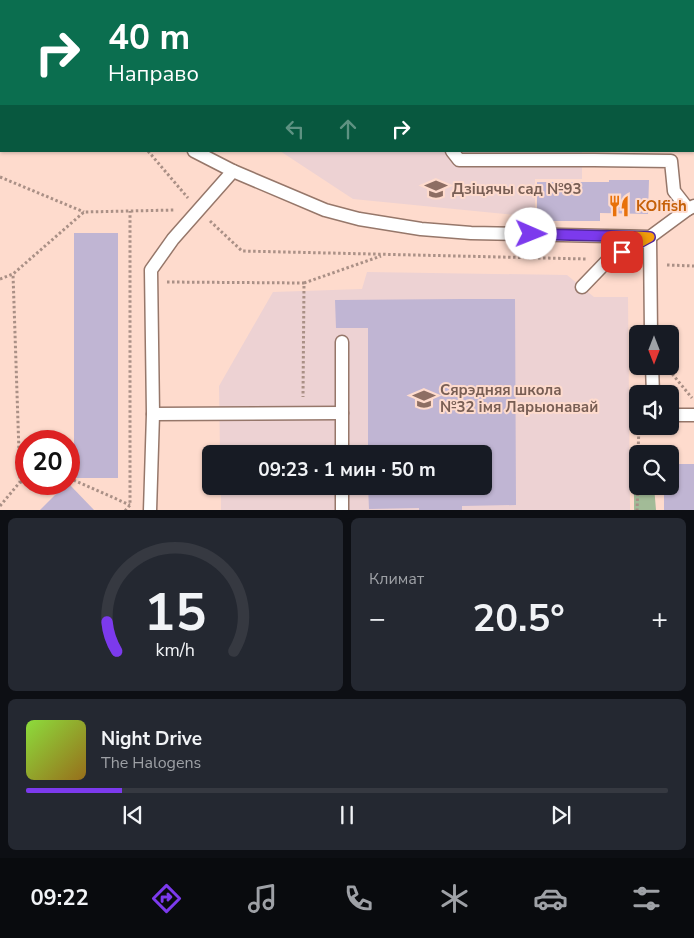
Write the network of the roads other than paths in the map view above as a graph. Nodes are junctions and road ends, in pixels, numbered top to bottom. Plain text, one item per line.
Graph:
1 (196, 152) edge
2 (453, 152) edge
3 (594, 155) edge
4 (233, 171) junction
5 (691, 208) edge
6 (650, 237) junction
7 (582, 287) dead end
8 (651, 325) edge
9 (342, 342) dead end
10 (342, 413) junction
11 (153, 414) junction
12 (679, 415) edge
13 (694, 415) edge
14 (342, 445) edge
15 (342, 495) edge
16 (150, 510) edge
17 (342, 510) edge

1 - 4 lane
2 - 3 lane
3 - 5 lane
4 - 6 lane
4 - 11 lane
5 - 6 lane
6 - 7 lane
6 - 8 lane
9 - 10 lane
10 - 11 lane
10 - 14 lane
11 - 16 lane
12 - 13 lane
15 - 17 lane

